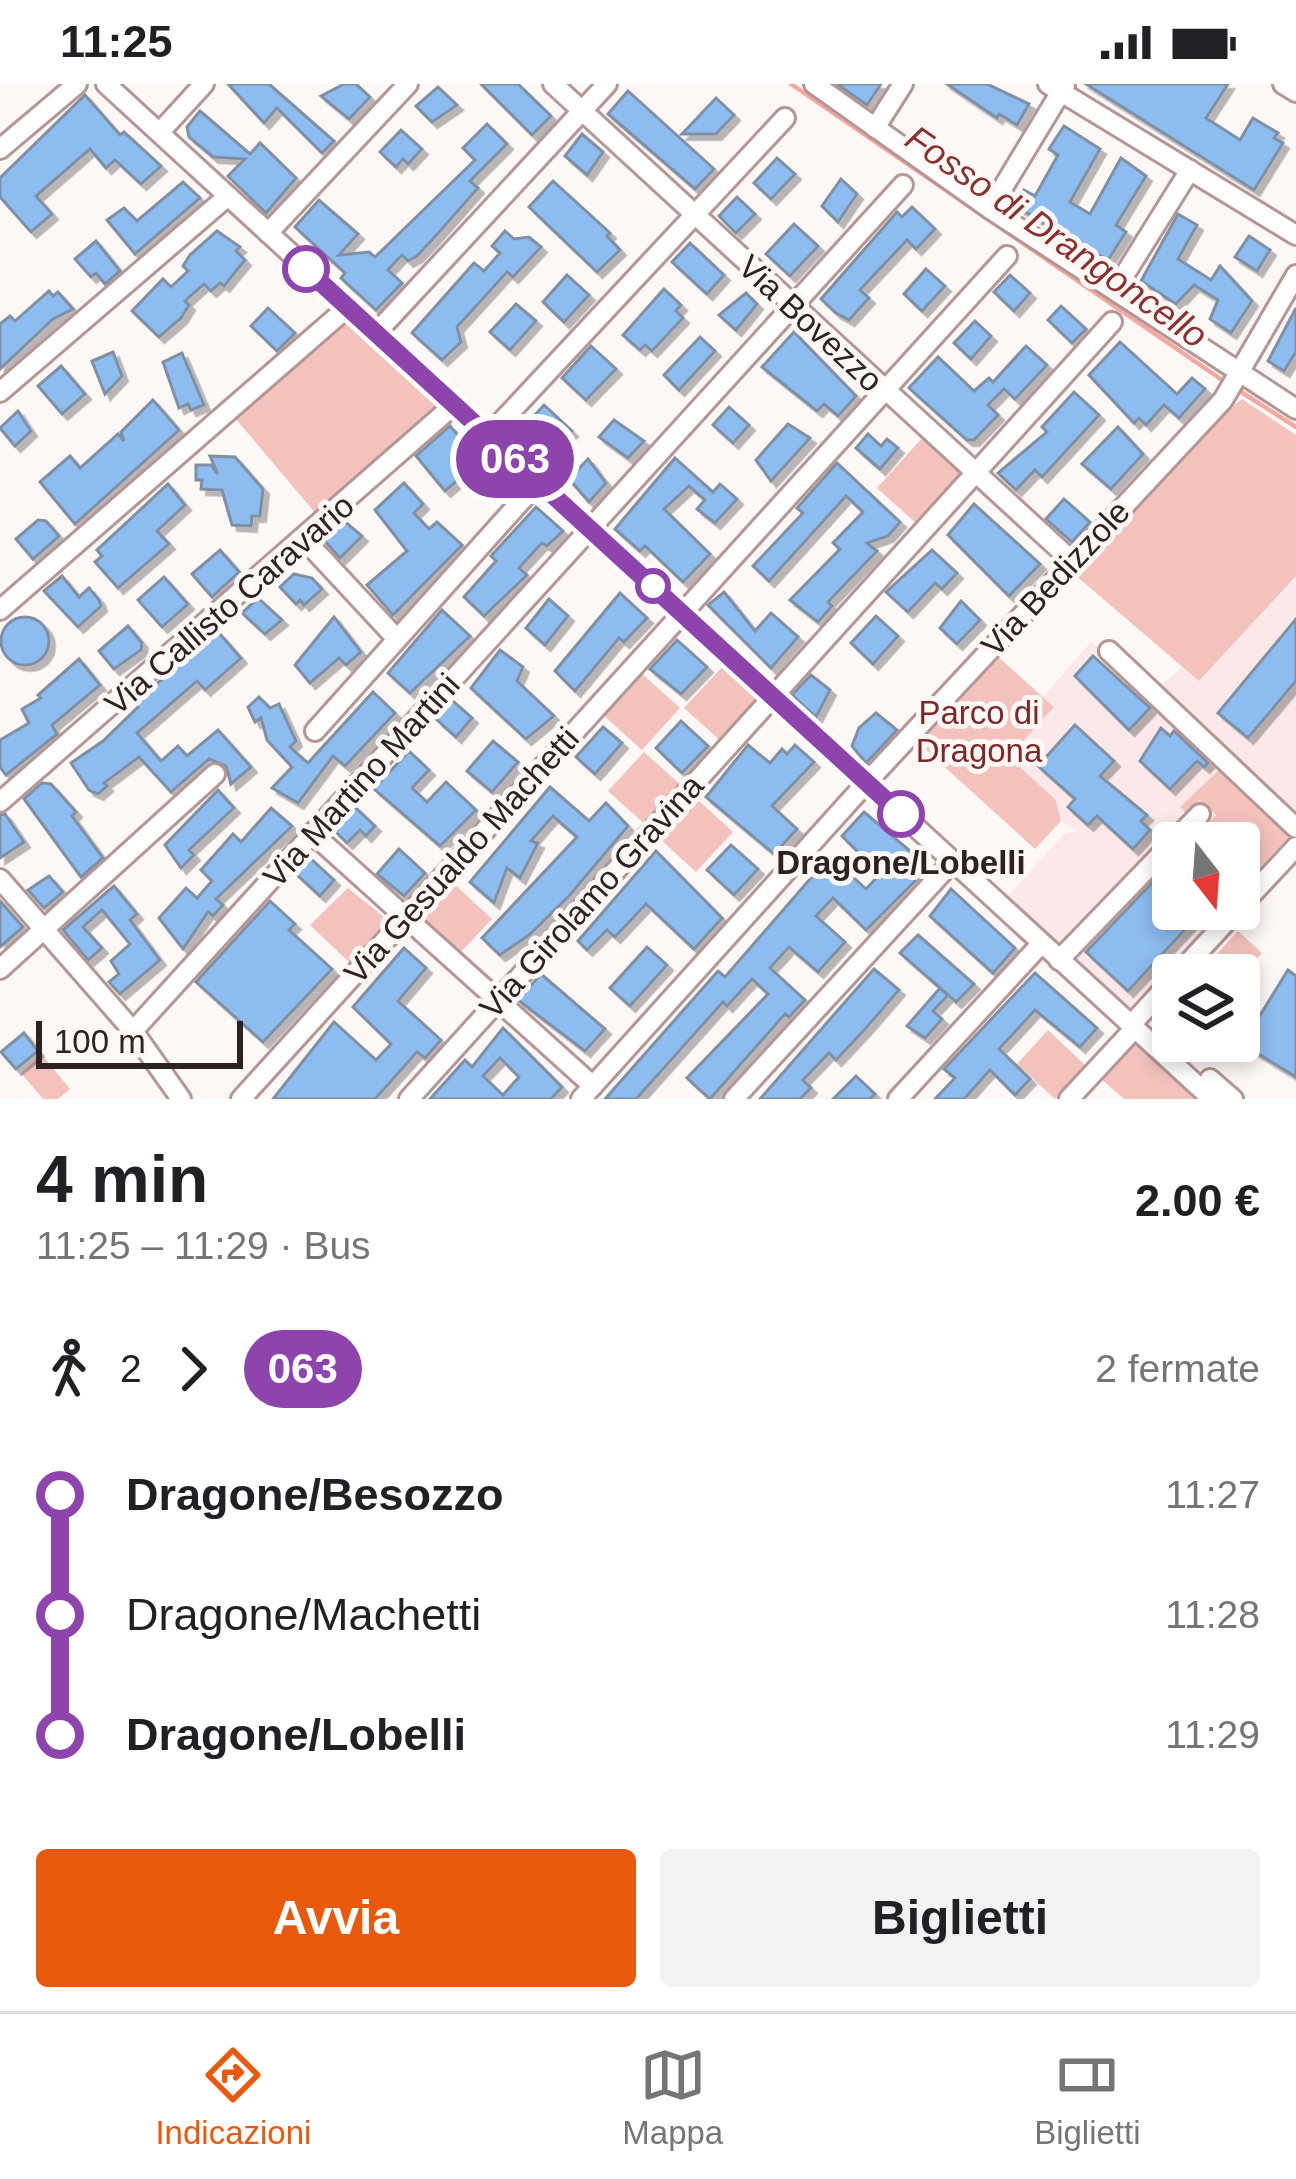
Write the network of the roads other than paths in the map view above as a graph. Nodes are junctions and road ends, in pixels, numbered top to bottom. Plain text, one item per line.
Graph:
1 (77, 84) edge
2 (106, 84) edge
3 (204, 84) edge
4 (408, 84) edge
5 (554, 84) edge
6 (607, 84) edge
7 (814, 84) edge
8 (903, 84) edge
9 (1283, 84) edge
10 (1058, 86) edge
11 (1296, 92) edge
12 (581, 110) junction
13 (784, 118) dead end
14 (875, 128) junction
15 (160, 132) junction
16 (0, 149) edge
17 (1190, 170) junction
18 (903, 185) dead end
19 (228, 196) junction
20 (990, 209) junction
21 (694, 215) junction
22 (268, 233) junction
23 (1296, 235) edge
24 (1006, 256) dead end
25 (1294, 282) edge
26 (1115, 290) junction
27 (793, 306) junction
28 (348, 307) junction
29 (1112, 322) dead end
30 (376, 333) junction
31 (1240, 373) junction
32 (882, 389) junction
33 (0, 392) edge
34 (455, 404) junction
35 (1296, 409) edge
36 (490, 435) junction
37 (973, 472) junction
38 (539, 481) junction
39 (590, 529) junction
40 (305, 540) junction
41 (1071, 560) junction
42 (0, 610) edge
43 (681, 610) junction
44 (397, 640) junction
45 (1109, 651) dead end
46 (772, 693) junction
47 (315, 731) dead end
48 (215, 774) dead end
49 (867, 782) junction
50 (0, 802) edge
51 (1201, 814) dead end
52 (1296, 828) edge
53 (312, 832) junction
54 (1296, 847) edge
55 (952, 862) junction
56 (0, 879) edge
57 (1260, 886) edge
58 (403, 920) junction
59 (44, 930) junction
60 (1219, 930) edge
61 (1041, 944) junction
62 (1196, 954) edge
63 (1059, 960) junction
64 (0, 969) edge
65 (498, 1001) junction
66 (1152, 1004) edge
67 (1133, 1026) junction
68 (133, 1031) junction
69 (1211, 1089) edge
70 (587, 1092) edge
71 (181, 1099) edge
72 (241, 1099) edge
73 (409, 1099) edge
74 (734, 1099) edge
75 (898, 1099) edge
76 (1069, 1099) edge
77 (1233, 1099) edge

1 - 16 street
2 - 15 street
3 - 15 street
4 - 22 street
5 - 12 street, Via Bovezzo
6 - 12 street
7 - 14 street
8 - 14 street
9 - 11 street
10 - 17 street
10 - 20 street
12 - 21 street, Via Bovezzo
12 - 30 street
13 - 21 street
14 - 20 street
15 - 19 street
17 - 23 street
17 - 26 street
18 - 27 street, Via Martino Martini
19 - 22 street
19 - 33 street
20 - 26 street
21 - 27 street, Via Bovezzo
21 - 36 street
22 - 28 street
24 - 32 street, Via Gesualdo Machetti
25 - 31 street, Via Bedizzole
26 - 31 street
27 - 32 street, Via Bovezzo
27 - 39 street, Via Martino Martini
28 - 30 street
28 - 42 street
29 - 37 street, Via Girolamo Gravina
30 - 34 street
31 - 35 street
31 - 41 street, Via Bedizzole
32 - 37 street, Via Bovezzo
32 - 43 street, Via Gesualdo Machetti
34 - 36 street
34 - 40 street, Via Callisto Caravario
36 - 38 street
37 - 41 street, Via Bovezzo
37 - 46 street, Via Girolamo Gravina
38 - 39 street
38 - 44 street
39 - 43 street
39 - 53 street, Via Martino Martini
40 - 44 street
40 - 50 street, Via Callisto Caravario
41 - 49 street, Via Bedizzole
43 - 46 street
43 - 58 street, Via Gesualdo Machetti
44 - 47 street
45 - 52 street
46 - 49 street
46 - 65 street, Via Girolamo Gravina
48 - 59 street
49 - 55 street
49 - 70 street, Via Bedizzole
51 - 63 street
53 - 58 street
53 - 68 street, Via Martino Martini
54 - 57 street
55 - 61 street
55 - 74 street
56 - 59 street
58 - 65 street
58 - 72 street, Via Gesualdo Machetti
59 - 64 street
59 - 68 street
60 - 62 street
61 - 63 street
61 - 75 street
63 - 67 street
65 - 70 street
65 - 73 street, Via Girolamo Gravina
66 - 67 street
67 - 69 street
67 - 76 street
68 - 71 street
69 - 77 street

